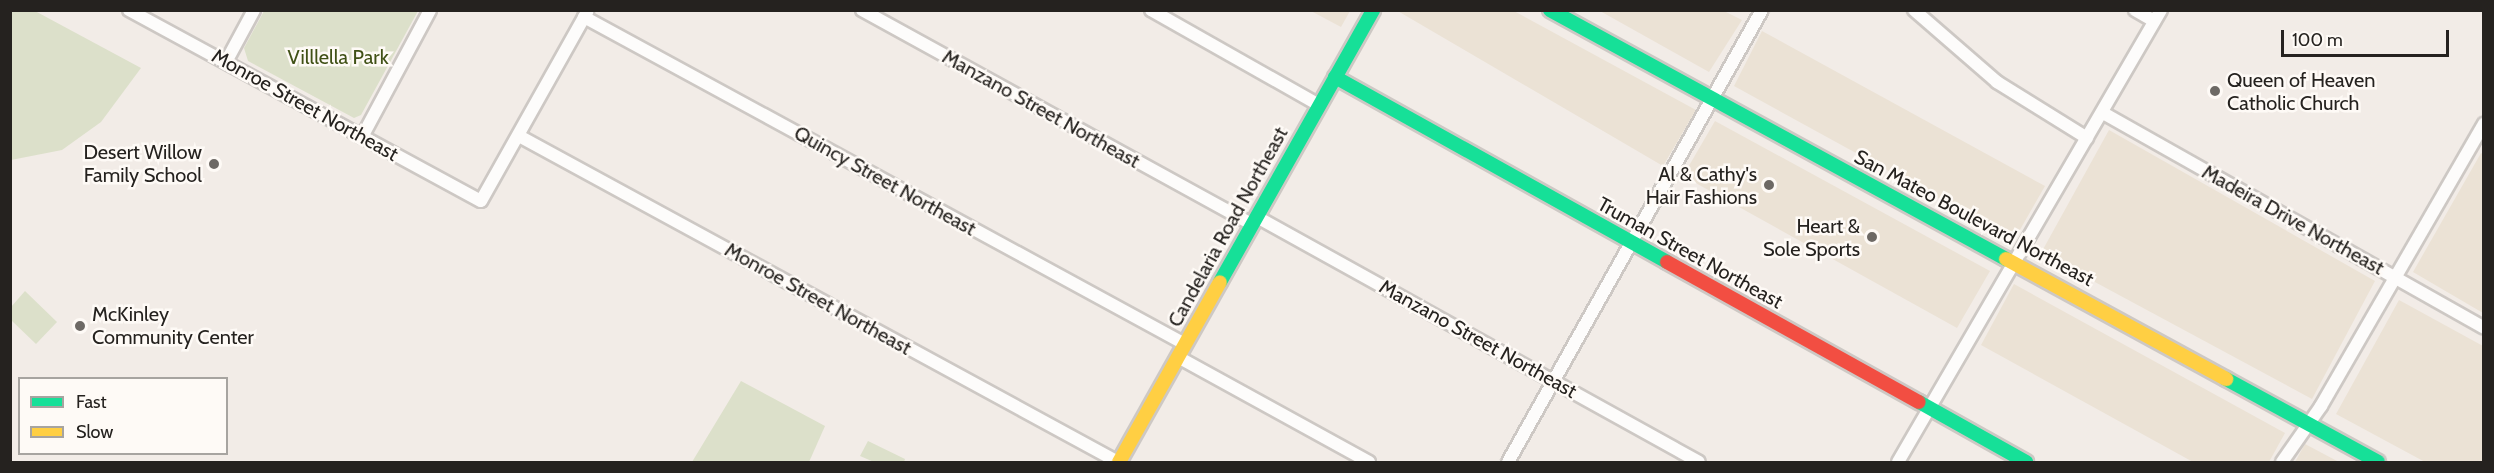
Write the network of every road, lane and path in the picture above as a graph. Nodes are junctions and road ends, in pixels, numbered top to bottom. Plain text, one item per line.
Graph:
1 (129, 10) edge
2 (254, 10) edge
3 (430, 10) edge
4 (862, 10) edge
5 (1151, 10) edge
6 (1372, 10) edge
7 (1550, 10) edge
8 (1762, 10) edge
9 (1914, 10) edge
10 (2135, 10) edge
11 (586, 14) edge
12 (2157, 16) edge
13 (226, 62) junction
14 (1335, 76) junction
15 (1712, 98) junction
16 (1319, 105) junction
17 (2103, 113) junction
18 (2484, 124) edge
19 (519, 136) junction
20 (362, 137) junction
21 (2087, 138) junction
22 (1255, 221) junction
23 (1631, 242) junction
24 (2013, 261) junction
25 (2395, 278) junction
26 (2484, 328) edge
27 (1182, 350) junction
28 (1553, 381) junction
29 (1929, 408) junction
30 (2309, 422) junction
31 (1118, 462) edge
32 (1369, 462) edge
33 (1508, 462) edge
34 (1698, 462) edge
35 (1898, 462) edge
36 (2025, 462) edge
37 (2282, 462) edge
38 (2378, 462) edge

1 - 13 street, Monroe Street Northeast
2 - 13 street
3 - 20 street
4 - 22 street, Manzano Street Northeast
5 - 16 street
6 - 14 main road, Candelaria Road Northeast
7 - 15 main road, San Mateo Boulevard Northeast
8 - 15 street
9 - 21 street
10 - 12 street
11 - 19 street
11 - 27 street, Quincy Street Northeast
12 - 17 street
13 - 20 street, Monroe Street Northeast
14 - 16 main road, Candelaria Road Northeast
14 - 23 main road, Truman Street Northeast
15 - 23 street
15 - 24 main road, San Mateo Boulevard Northeast
16 - 22 main road, Candelaria Road Northeast
17 - 21 street
17 - 25 street, Madeira Drive Northeast
18 - 25 street
19 - 20 street, Monroe Street Northeast
19 - 31 street, Monroe Street Northeast
21 - 24 street
22 - 27 main road, Candelaria Road Northeast
22 - 28 street, Manzano Street Northeast
23 - 28 street
23 - 29 main road, Truman Street Northeast
24 - 29 street
24 - 30 main road, San Mateo Boulevard Northeast
25 - 26 street, Madeira Drive Northeast
25 - 30 street
27 - 31 main road, Candelaria Road Northeast
27 - 32 street, Quincy Street Northeast
28 - 33 street
28 - 34 street, Manzano Street Northeast
29 - 35 street
29 - 36 main road, Truman Street Northeast
30 - 37 street
30 - 38 main road, San Mateo Boulevard Northeast

